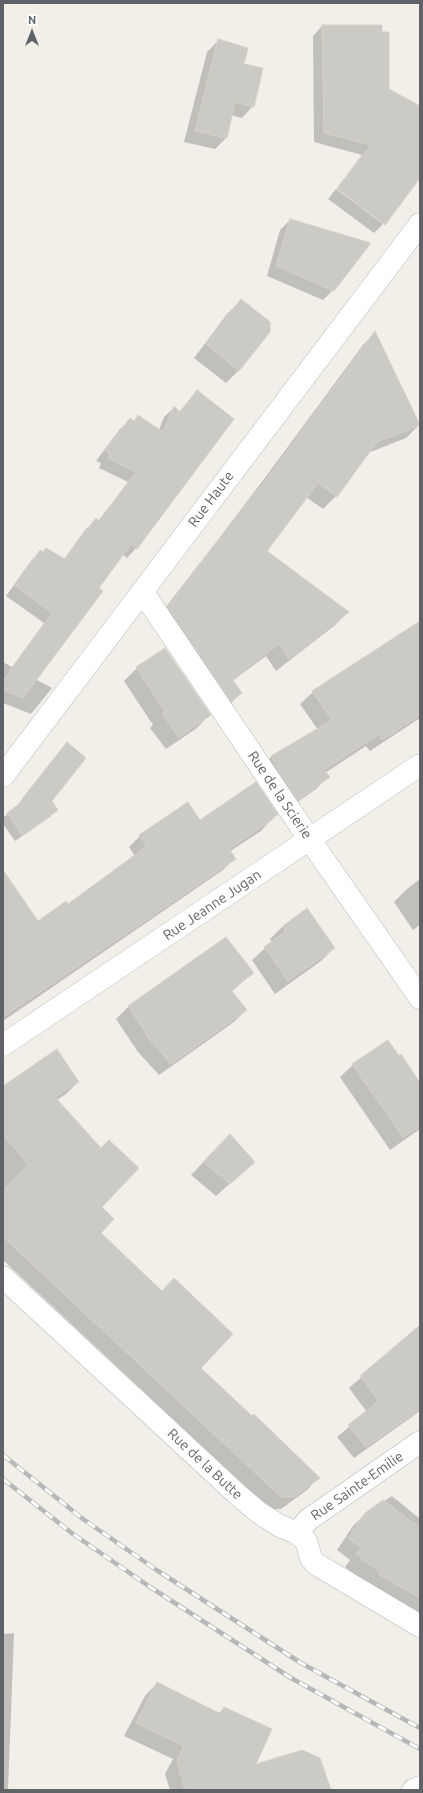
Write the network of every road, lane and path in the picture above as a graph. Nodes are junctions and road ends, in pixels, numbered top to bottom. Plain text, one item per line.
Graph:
1 (420, 224) edge
2 (142, 591) junction
3 (420, 766) edge
4 (3, 776) edge
5 (310, 840) junction
6 (420, 998) edge
7 (3, 1044) edge
8 (3, 1277) edge
9 (420, 1442) edge
10 (297, 1533) junction
11 (420, 1626) edge
12 (420, 1787) edge
13 (413, 1790) edge

1 - 2 street, Rue Haute
2 - 4 street, Rue Haute
2 - 5 street, Rue de la Scierie
3 - 5 street, Rue Jeanne Jugan
5 - 6 street, Rue de la Scierie
5 - 7 street, Rue Jeanne Jugan
8 - 10 street, Rue de la Butte
9 - 10 street, Rue Sainte-Emilie
10 - 11 street
12 - 13 street

